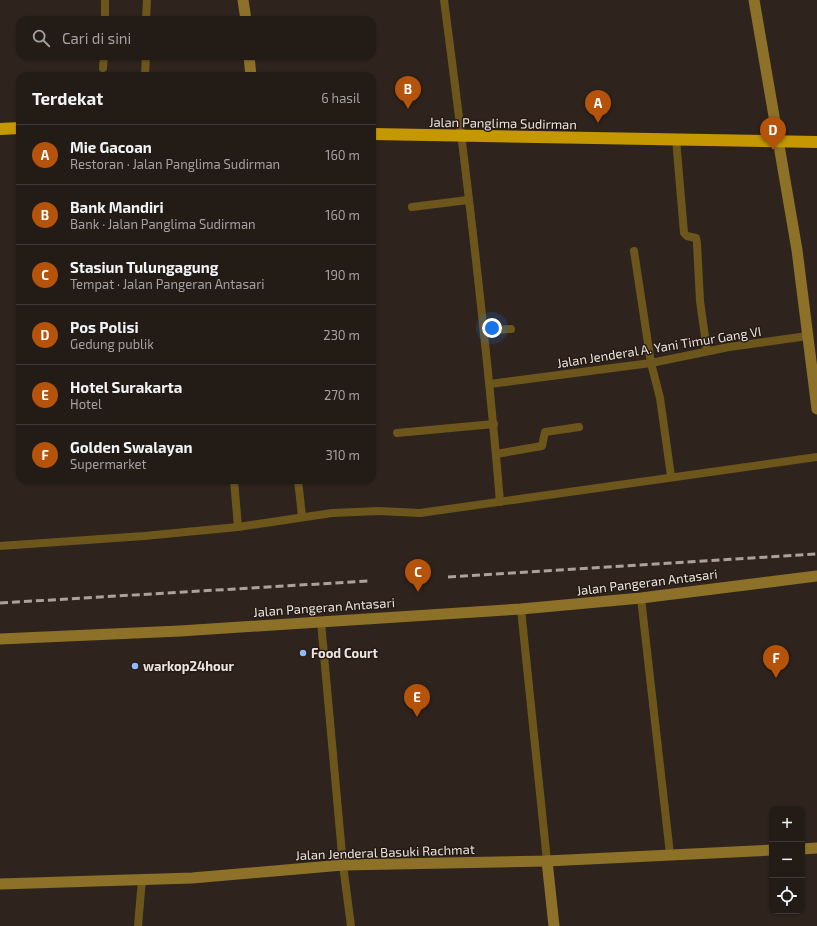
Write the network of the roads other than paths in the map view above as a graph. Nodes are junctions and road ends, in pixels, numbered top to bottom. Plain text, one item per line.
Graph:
1 (105, 0) edge
2 (147, 0) edge
3 (243, 0) edge
4 (444, 0) edge
5 (754, 0) edge
6 (105, 16) edge
7 (146, 16) edge
8 (245, 16) edge
9 (104, 60) edge
10 (146, 60) edge
11 (249, 60) edge
12 (103, 68) dead end
13 (145, 72) edge
14 (251, 72) edge
15 (16, 128) edge
16 (0, 129) edge
17 (376, 134) edge
18 (462, 136) junction
19 (676, 140) junction
20 (778, 141) junction
21 (817, 142) edge
22 (468, 200) junction
23 (412, 207) dead end
24 (634, 251) dead end
25 (511, 330) dead end
26 (484, 331) junction
27 (811, 341) edge
28 (707, 351) junction
29 (651, 363) junction
30 (490, 384) junction
31 (817, 409) edge
32 (494, 424) junction
33 (579, 427) dead end
34 (397, 433) dead end
35 (496, 454) junction
36 (817, 457) edge
37 (671, 476) junction
38 (234, 484) edge
39 (298, 484) edge
40 (500, 502) junction
41 (302, 516) junction
42 (238, 527) junction
43 (0, 546) edge
44 (817, 576) edge
45 (640, 598) junction
46 (521, 609) junction
47 (321, 622) junction
48 (0, 639) edge
49 (817, 848) edge
50 (805, 849) edge
51 (769, 850) edge
52 (670, 854) junction
53 (547, 861) junction
54 (343, 864) junction
55 (142, 879) junction
56 (0, 884) edge
57 (138, 926) edge
58 (351, 926) edge
59 (554, 926) edge

1 - 6 street
2 - 7 street
3 - 8 main road
4 - 18 street
5 - 20 main road
9 - 12 street
10 - 13 street
11 - 14 main road
15 - 16 highway
17 - 18 highway, Jalan Panglima Sudirman
18 - 19 highway, Jalan Panglima Sudirman
18 - 22 street
19 - 20 highway, Jalan Panglima Sudirman
19 - 28 street
20 - 21 highway, Jalan Panglima Sudirman
20 - 27 main road
22 - 23 street
22 - 26 street
24 - 29 street
25 - 26 street
26 - 30 street
27 - 28 street, Jalan Jenderal A. Yani Timur Gang VI
27 - 31 main road
28 - 29 street, Jalan Jenderal A. Yani Timur Gang VI
29 - 30 street, Jalan Jenderal A. Yani Timur Gang VI
29 - 37 street
30 - 32 street
32 - 34 street
32 - 35 street
33 - 35 street
35 - 40 street
36 - 37 street
37 - 40 street
38 - 42 street
39 - 41 street
40 - 41 street
41 - 42 street
42 - 43 street
44 - 45 main road, Jalan Pangeran Antasari
45 - 46 main road, Jalan Pangeran Antasari
45 - 52 street
46 - 47 main road, Jalan Pangeran Antasari
46 - 53 street
47 - 48 main road, Jalan Pangeran Antasari
47 - 54 street
49 - 50 main road
51 - 52 main road, Jalan Jenderal Basuki Rachmat
52 - 53 main road, Jalan Jenderal Basuki Rachmat
53 - 54 main road, Jalan Jenderal Basuki Rachmat
53 - 59 main road
54 - 55 main road, Jalan Jenderal Basuki Rachmat
54 - 58 street
55 - 56 main road, Jalan Jenderal Basuki Rachmat
55 - 57 street

